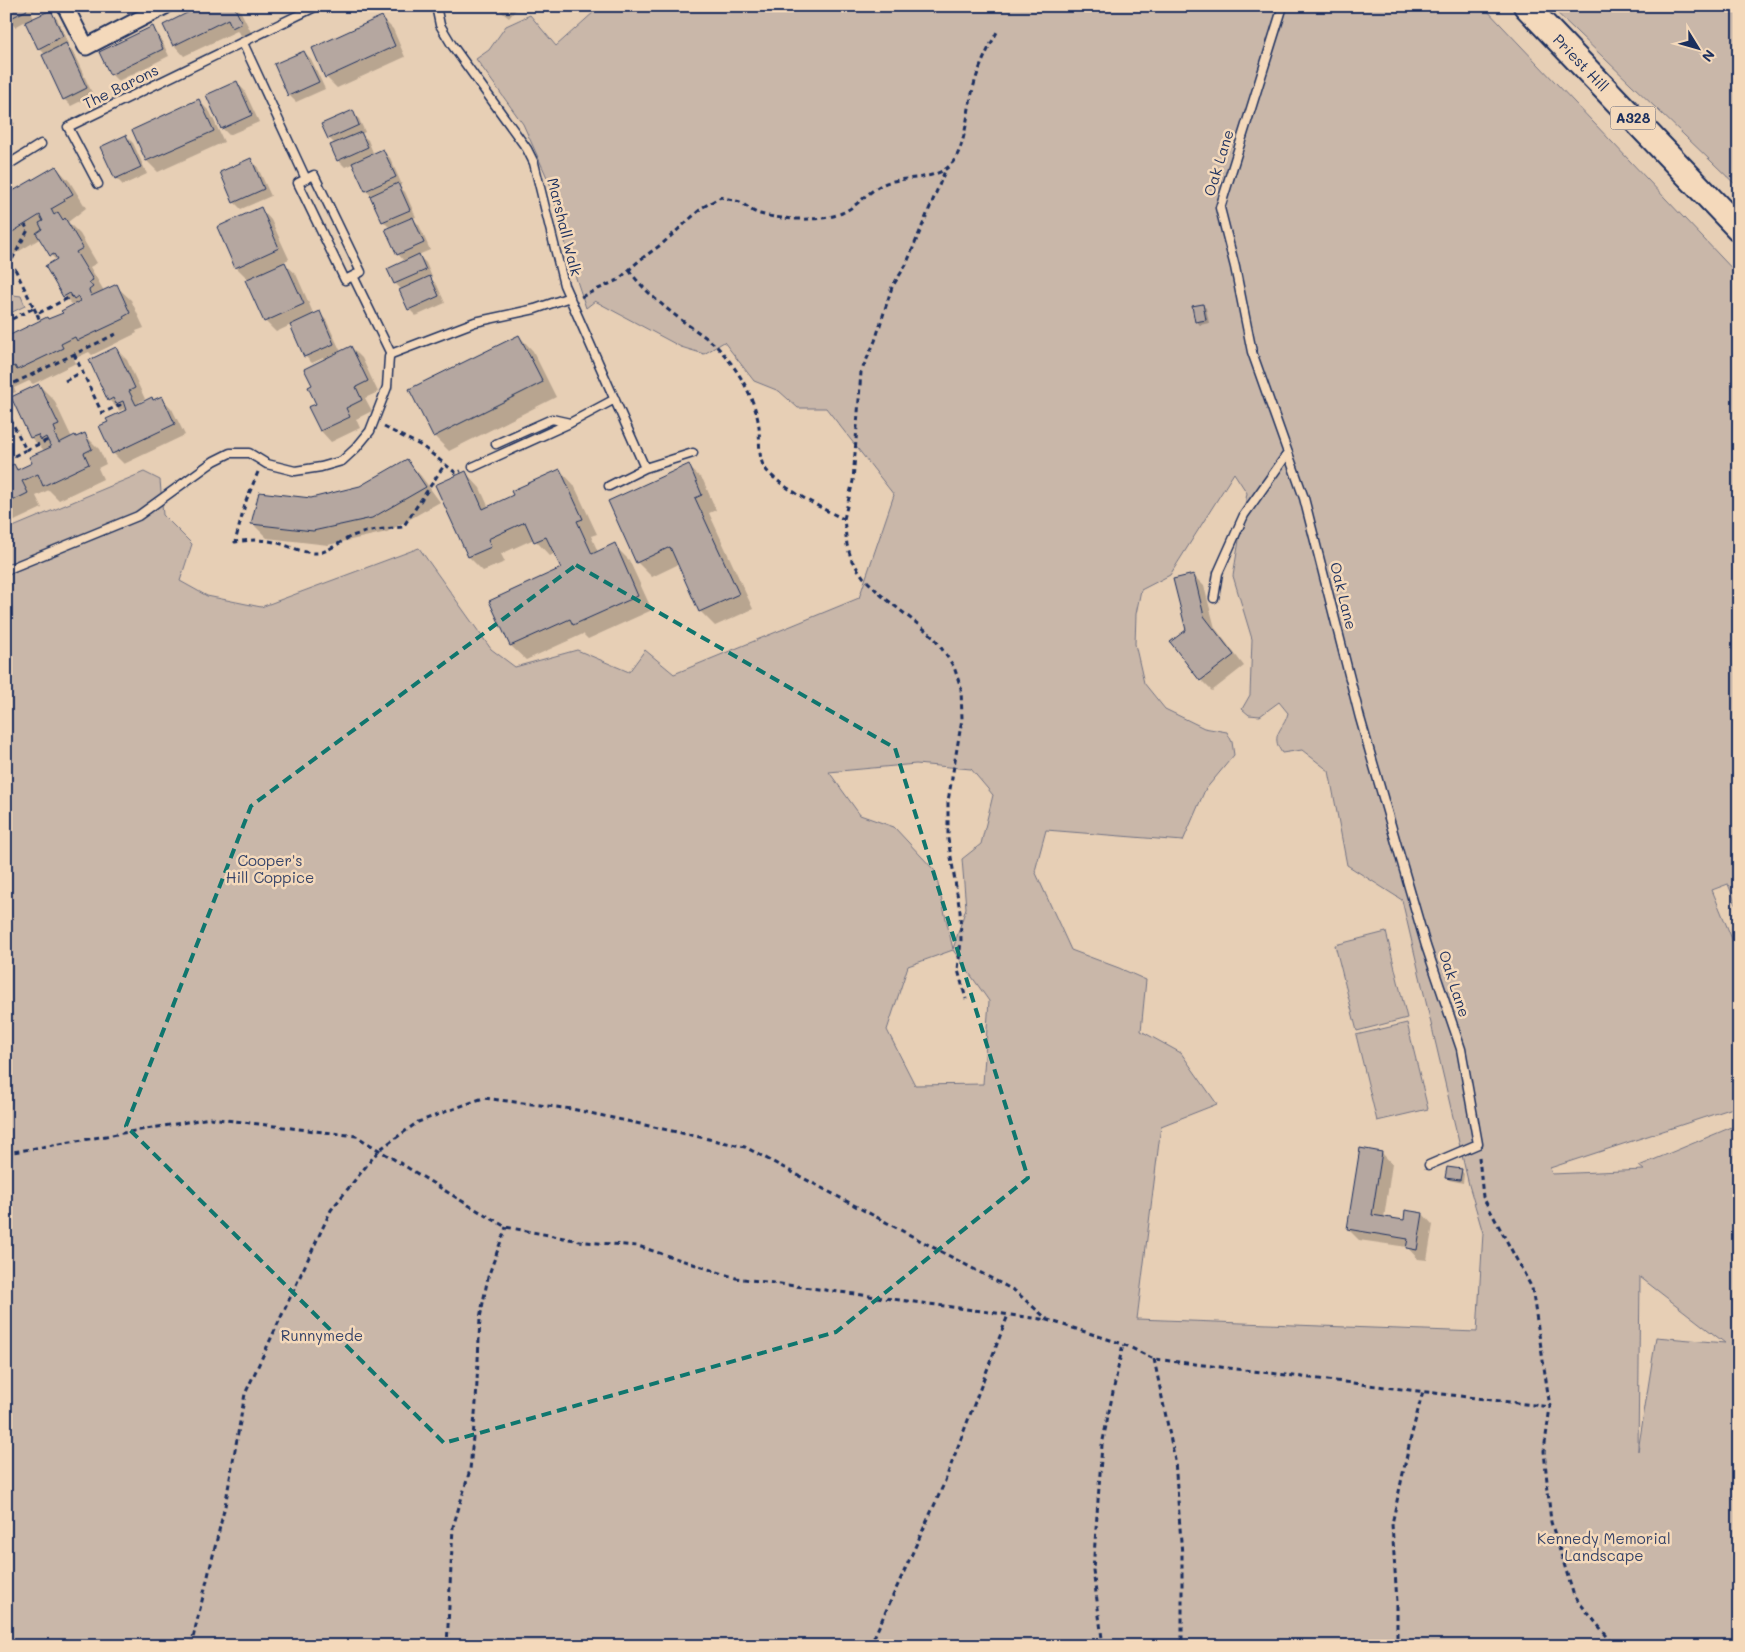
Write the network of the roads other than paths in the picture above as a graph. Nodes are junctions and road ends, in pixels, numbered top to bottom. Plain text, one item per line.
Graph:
1 (65, 6) edge
2 (165, 6) edge
3 (317, 6) edge
4 (436, 6) edge
5 (1283, 6) edge
6 (1526, 6) edge
7 (243, 43) junction
8 (42, 144) dead end
9 (6, 166) edge
10 (306, 179) junction
11 (98, 184) dead end
12 (1739, 229) edge
13 (353, 276) junction
14 (571, 299) junction
15 (391, 354) junction
16 (614, 399) junction
17 (570, 423) junction
18 (496, 444) dead end
19 (693, 453) dead end
20 (1288, 453) junction
21 (473, 467) road end
22 (645, 468) junction
23 (609, 486) dead end
24 (6, 570) edge
25 (1214, 598) dead end
26 (1429, 1165) dead end

1 - 2 street
3 - 7 lane, The Barons
4 - 14 lane, Marshall Walk
5 - 20 lane, Oak Lane
6 - 12 main road, Priest Hill / A328
7 - 10 lane
7 - 11 lane, The Barons
8 - 9 lane
10 - 13 lane
10 - 13 lane
13 - 15 lane
14 - 15 lane
14 - 16 lane, Marshall Walk
15 - 24 lane
16 - 17 lane
16 - 22 lane, Marshall Walk
17 - 18 lane
17 - 21 lane
19 - 22 lane
20 - 25 lane
20 - 26 lane, Oak Lane
22 - 23 lane

